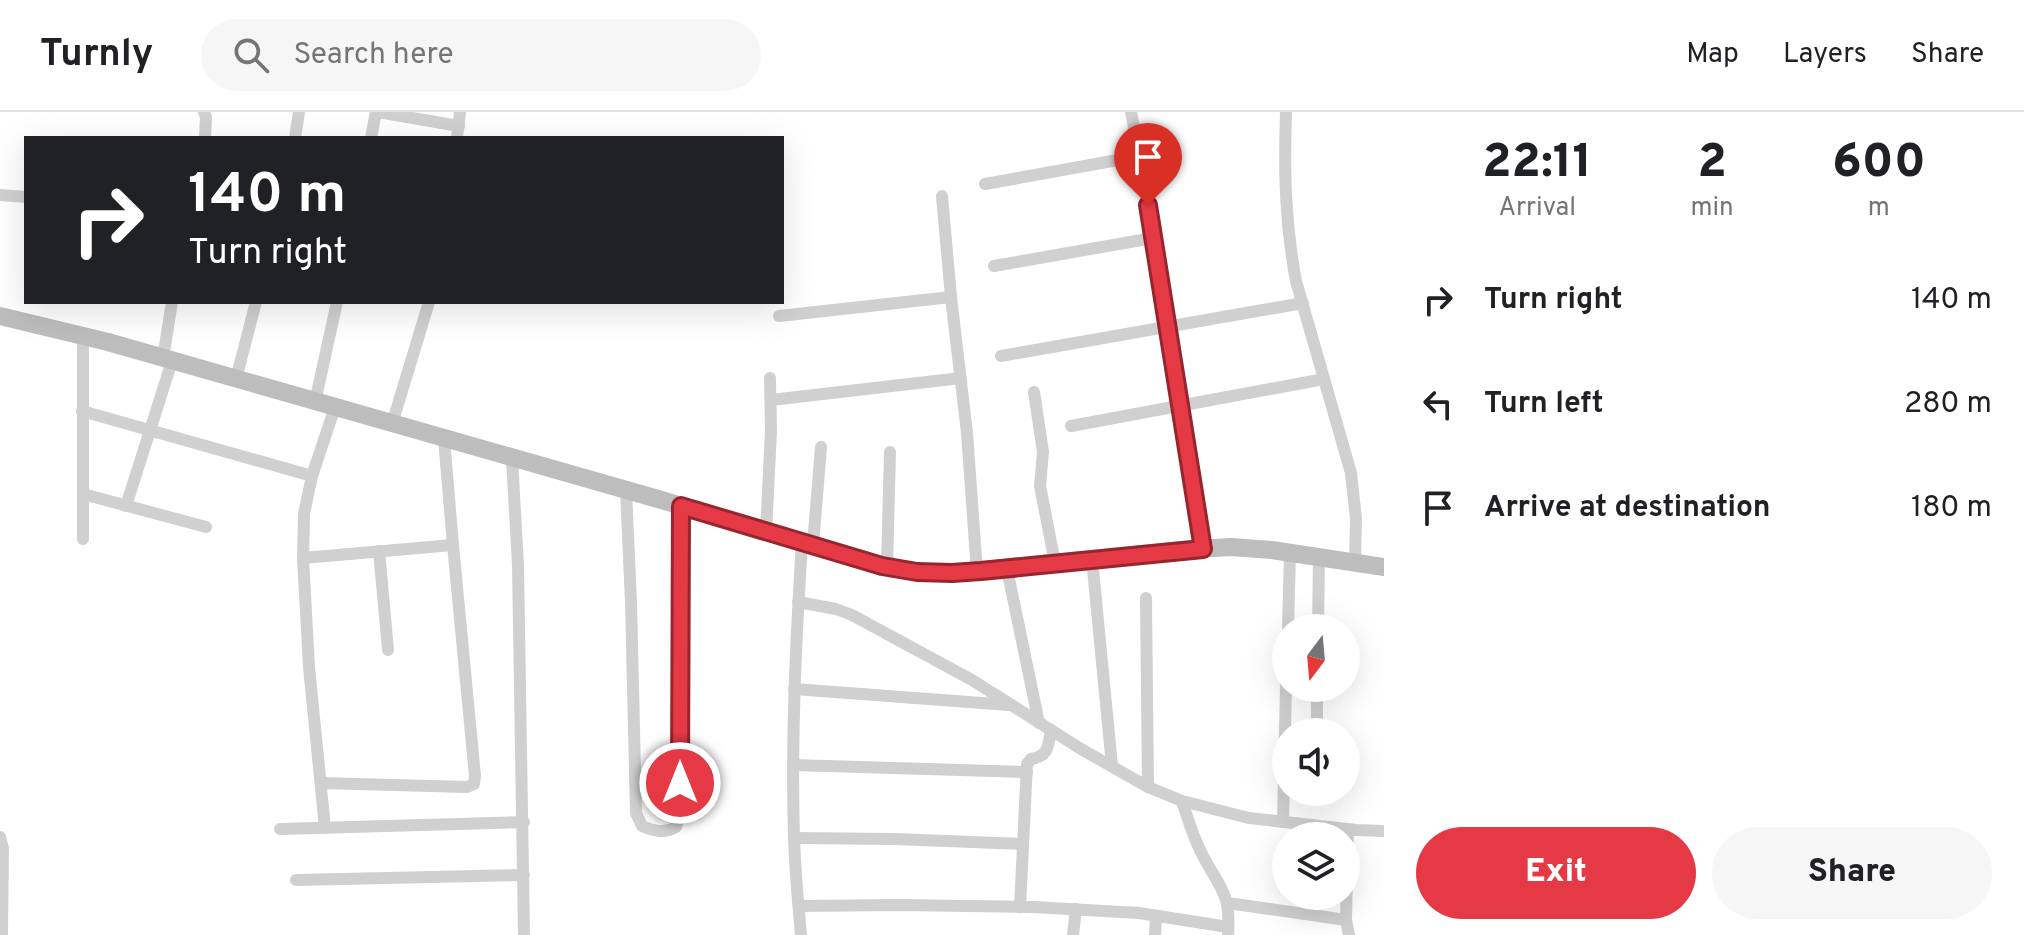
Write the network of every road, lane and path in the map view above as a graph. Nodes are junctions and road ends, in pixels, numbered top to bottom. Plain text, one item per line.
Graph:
1 (204, 112) edge
2 (299, 112) edge
3 (377, 112) edge
4 (460, 112) edge
5 (1131, 112) edge
6 (1286, 112) edge
7 (458, 132) edge
8 (205, 136) edge
9 (295, 136) edge
10 (371, 136) edge
11 (1140, 156) junction
12 (985, 184) dead end
13 (0, 195) edge
14 (942, 196) dead end
15 (24, 197) edge
16 (1153, 238) junction
17 (994, 266) dead end
18 (951, 297) junction
19 (1303, 303) junction
20 (172, 304) edge
21 (255, 304) edge
22 (337, 304) edge
23 (428, 304) edge
24 (0, 316) edge
25 (779, 316) dead end
26 (1168, 328) junction
27 (83, 335) junction
28 (1001, 356) dead end
29 (168, 359) junction
30 (770, 378) dead end
31 (961, 378) junction
32 (236, 379) junction
33 (1324, 379) junction
34 (1034, 392) dead end
35 (771, 400) junction
36 (315, 402) junction
37 (335, 407) junction
38 (1180, 407) junction
39 (82, 411) junction
40 (392, 424) junction
41 (1071, 426) dead end
42 (150, 430) junction
43 (444, 439) junction
44 (821, 447) dead end
45 (890, 452) dead end
46 (512, 459) junction
47 (312, 476) junction
48 (626, 490) junction
49 (83, 494) junction
50 (126, 506) junction
51 (681, 506) junction
52 (206, 527) dead end
53 (766, 532) junction
54 (83, 539) dead end
55 (807, 544) junction
56 (453, 545) junction
57 (1203, 549) junction
58 (379, 551) junction
59 (1290, 553) junction
60 (1319, 557) junction
61 (303, 558) junction
62 (1092, 559) junction
63 (1055, 563) junction
64 (1355, 563) junction
65 (887, 567) junction
66 (1384, 567) edge
67 (1007, 569) junction
68 (977, 572) junction
69 (1146, 598) dead end
70 (798, 602) junction
71 (1288, 614) edge
72 (1318, 614) edge
73 (388, 650) dead end
74 (794, 689) junction
75 (1286, 702) edge
76 (1012, 705) junction
77 (1039, 723) junction
78 (1051, 730) junction
79 (793, 765) junction
80 (1112, 766) junction
81 (1027, 772) junction
82 (321, 783) junction
83 (1148, 787) junction
84 (1182, 801) junction
85 (524, 822) junction
86 (1283, 822) joint
87 (325, 828) junction
88 (280, 829) dead end
89 (1360, 830) edge
90 (1384, 831) edge
91 (0, 837) edge
92 (794, 838) junction
93 (1022, 844) junction
94 (524, 875) junction
95 (296, 880) dead end
96 (1228, 903) junction
97 (799, 906) junction
98 (1020, 907) junction
99 (1076, 909) junction
100 (1346, 910) edge
101 (1156, 916) junction
102 (1346, 920) junction
103 (1228, 931) edge
104 (2, 935) edge
105 (524, 935) edge
106 (801, 935) edge
107 (1073, 935) edge
108 (1155, 935) edge
109 (1349, 935) edge

1 - 8 street
2 - 9 street
3 - 7 street
3 - 10 street
4 - 7 street
5 - 11 street
6 - 19 street
11 - 12 street
11 - 16 street
13 - 15 street
14 - 18 street
16 - 17 street
16 - 26 street
18 - 25 street
18 - 31 street
19 - 26 street
19 - 33 street
20 - 29 street
21 - 32 street
22 - 36 street
23 - 40 street
24 - 27 street
26 - 28 street
26 - 38 street
27 - 29 street
27 - 39 street
29 - 32 street
29 - 42 street
30 - 35 street
31 - 35 street
31 - 68 street
32 - 36 street
33 - 38 street
33 - 64 street
34 - 63 street
35 - 53 street
36 - 37 street
37 - 40 street
37 - 47 street
38 - 41 street
38 - 57 street
39 - 42 street
39 - 49 street
40 - 43 street
42 - 47 street
42 - 50 street
43 - 46 street
43 - 56 street
44 - 55 street
45 - 65 street
46 - 48 street
46 - 85 street
47 - 61 street
48 - 51 street
48 - 51 street
49 - 50 street
49 - 54 street
50 - 52 street
51 - 53 street
53 - 55 street
55 - 65 street
55 - 70 street
56 - 58 street
56 - 82 street
57 - 59 street
57 - 62 street
58 - 61 street
58 - 73 street
59 - 60 street
59 - 71 street
60 - 64 street
60 - 72 street
61 - 82 street
62 - 63 street
62 - 80 street
63 - 67 street
64 - 66 street
65 - 68 street
67 - 68 street
67 - 77 street
69 - 83 street
70 - 74 street
70 - 76 street
74 - 76 street
74 - 79 street
75 - 86 street
76 - 77 street
77 - 78 street
78 - 80 street
78 - 81 street
79 - 81 street
79 - 92 street
80 - 83 street
81 - 93 street
82 - 87 street
83 - 84 street
84 - 86 street
84 - 96 street
85 - 87 street
85 - 94 street
87 - 88 street
89 - 90 street
91 - 104 street
92 - 93 street
92 - 97 street
93 - 98 street
94 - 95 street
94 - 105 street
96 - 102 street
96 - 103 street
97 - 98 street
97 - 106 street
98 - 99 street
99 - 101 street
99 - 107 street
100 - 102 street
101 - 103 street
101 - 108 street
102 - 109 street

